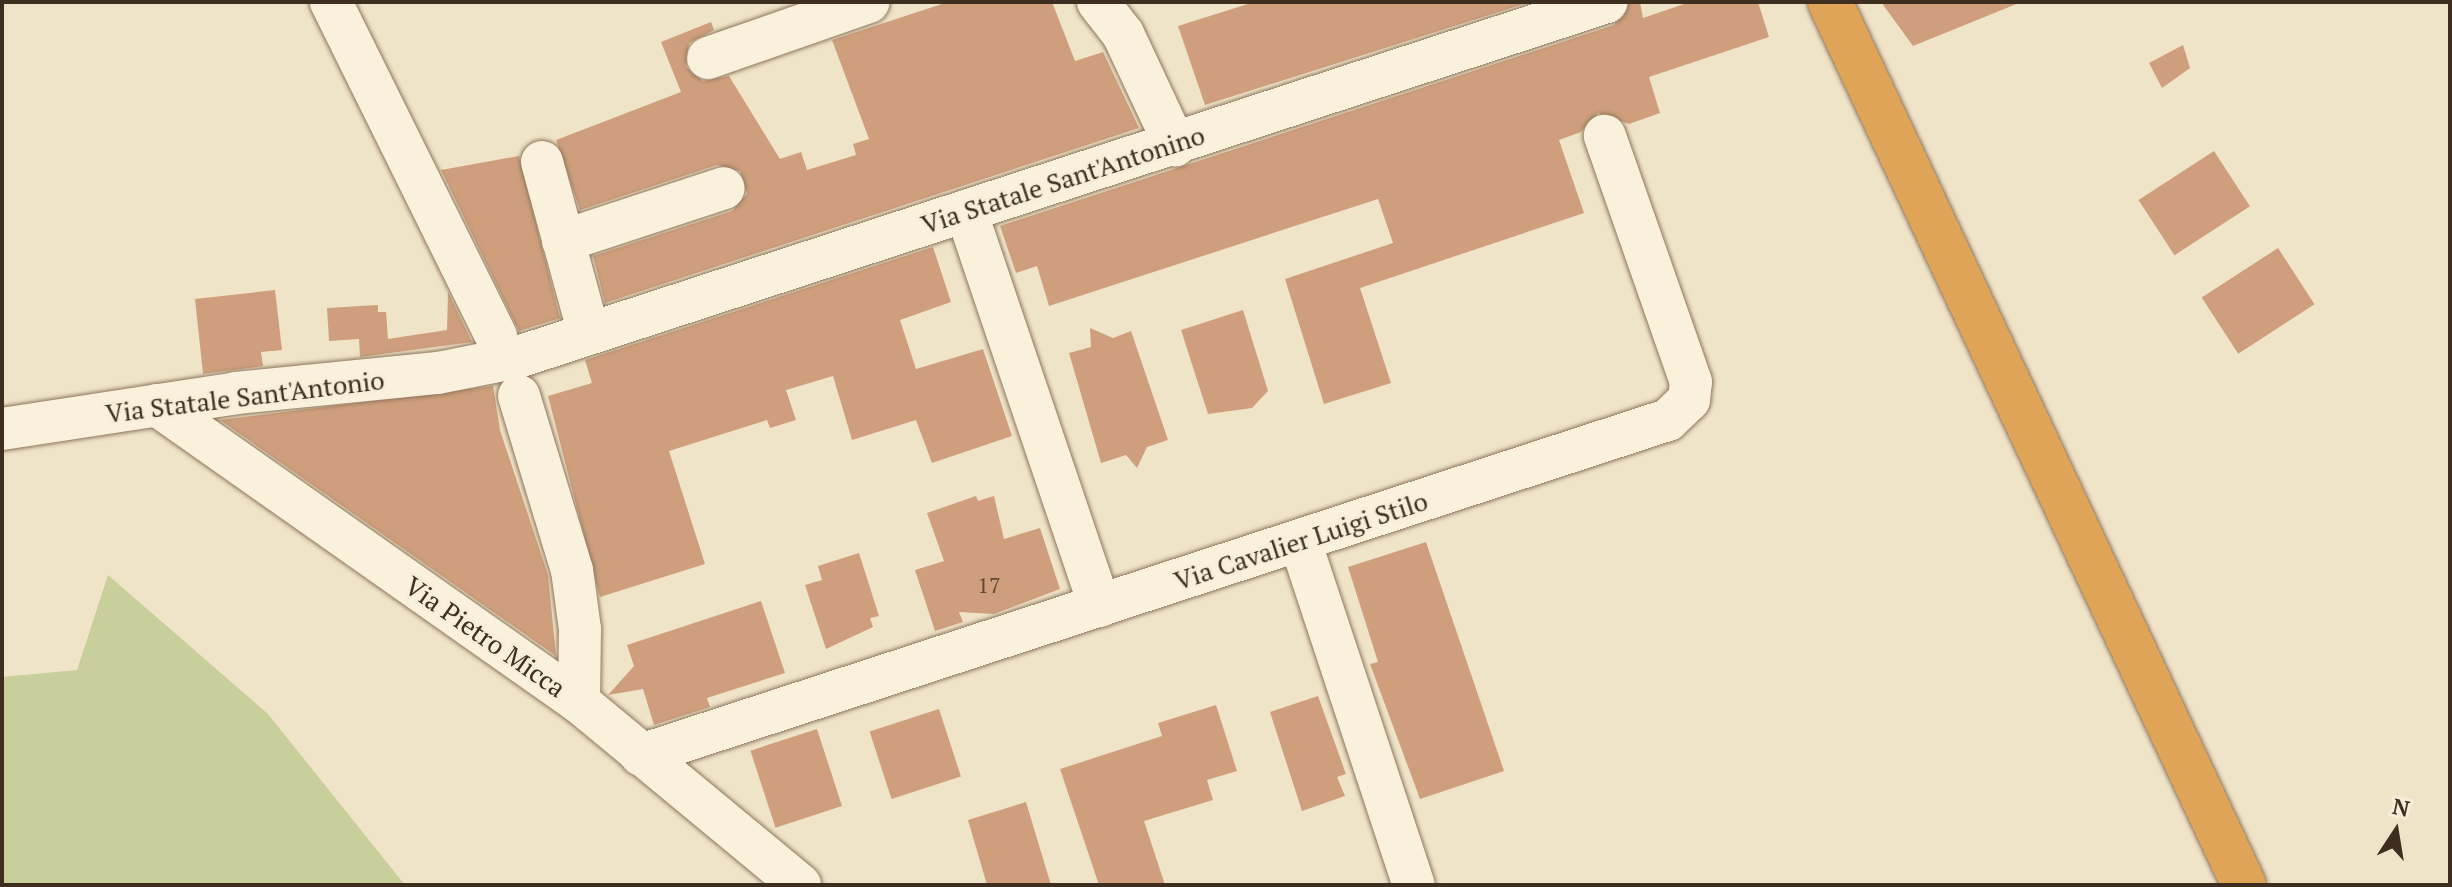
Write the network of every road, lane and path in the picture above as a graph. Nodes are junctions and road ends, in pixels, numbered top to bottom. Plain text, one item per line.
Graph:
1 (331, 2) edge
2 (1098, 2) edge
3 (1607, 2) edge
4 (1830, 2) edge
5 (858, 4) edge
6 (708, 58) dead end
7 (1605, 136) dead end
8 (1175, 145) junction
9 (542, 162) dead end
10 (724, 188) dead end
11 (966, 211) junction
12 (563, 241) junction
13 (589, 334) junction
14 (505, 364) junction
15 (157, 405) junction
16 (2, 429) edge
17 (1300, 541) junction
18 (1100, 606) junction
19 (579, 702) junction
20 (641, 755) junction
21 (800, 885) edge
22 (1414, 885) edge
23 (2244, 885) edge

1 - 14 street
2 - 8 street
3 - 8 street, Via Statale Sant'Antonino
4 - 23 highway
5 - 6 street
7 - 17 street, Via Cavalier Luigi Stilo
8 - 11 street, Via Statale Sant'Antonino
9 - 12 street
10 - 12 street
11 - 13 street, Via Statale Sant'Antonino
11 - 18 street
12 - 13 street
13 - 14 street, Via Statale Sant'Antonino
14 - 15 street, Via Statale Sant'Antonio
14 - 19 street
15 - 16 street, Via Statale Sant'Antonio
15 - 19 street, Via Pietro Micca
17 - 18 street, Via Cavalier Luigi Stilo
17 - 22 street
18 - 20 street, Via Cavalier Luigi Stilo
19 - 20 street, Via Pietro Micca
20 - 21 street, Via Pietro Micca

